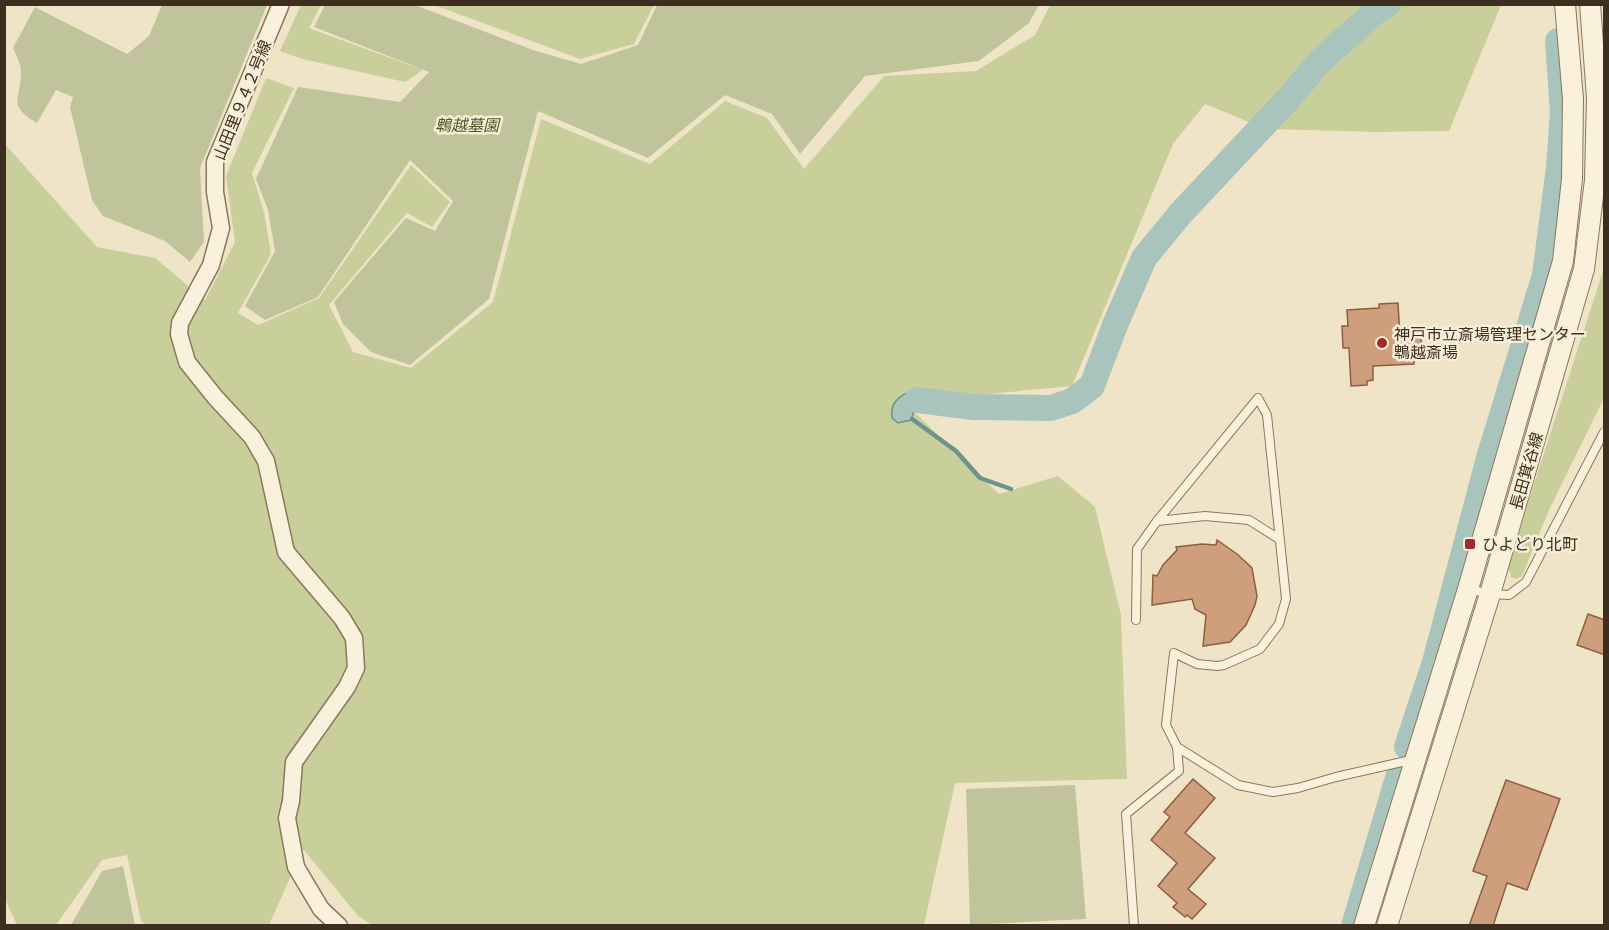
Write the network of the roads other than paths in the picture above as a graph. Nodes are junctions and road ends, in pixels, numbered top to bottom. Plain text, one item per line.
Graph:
1 (281, 4) edge
2 (1565, 4) edge
3 (1590, 4) edge
4 (1605, 432) edge
5 (1157, 521) junction
6 (1280, 539) junction
7 (1468, 589) junction
8 (1490, 594) junction
9 (1136, 620) dead end
10 (1177, 747) junction
11 (1416, 759) junction
12 (339, 926) edge
13 (1134, 926) edge
14 (1364, 926) edge
15 (1387, 926) edge

1 - 12 street, 山田里９４２号線
2 - 7 street, 長田箕谷線
3 - 8 street, 長田箕谷線
4 - 8 lane
5 - 6 lane
5 - 6 lane
5 - 9 lane
6 - 10 lane
7 - 8 lane
7 - 11 street, 長田箕谷線
8 - 15 street, 長田箕谷線
10 - 11 lane
10 - 13 lane
11 - 14 street, 長田箕谷線

